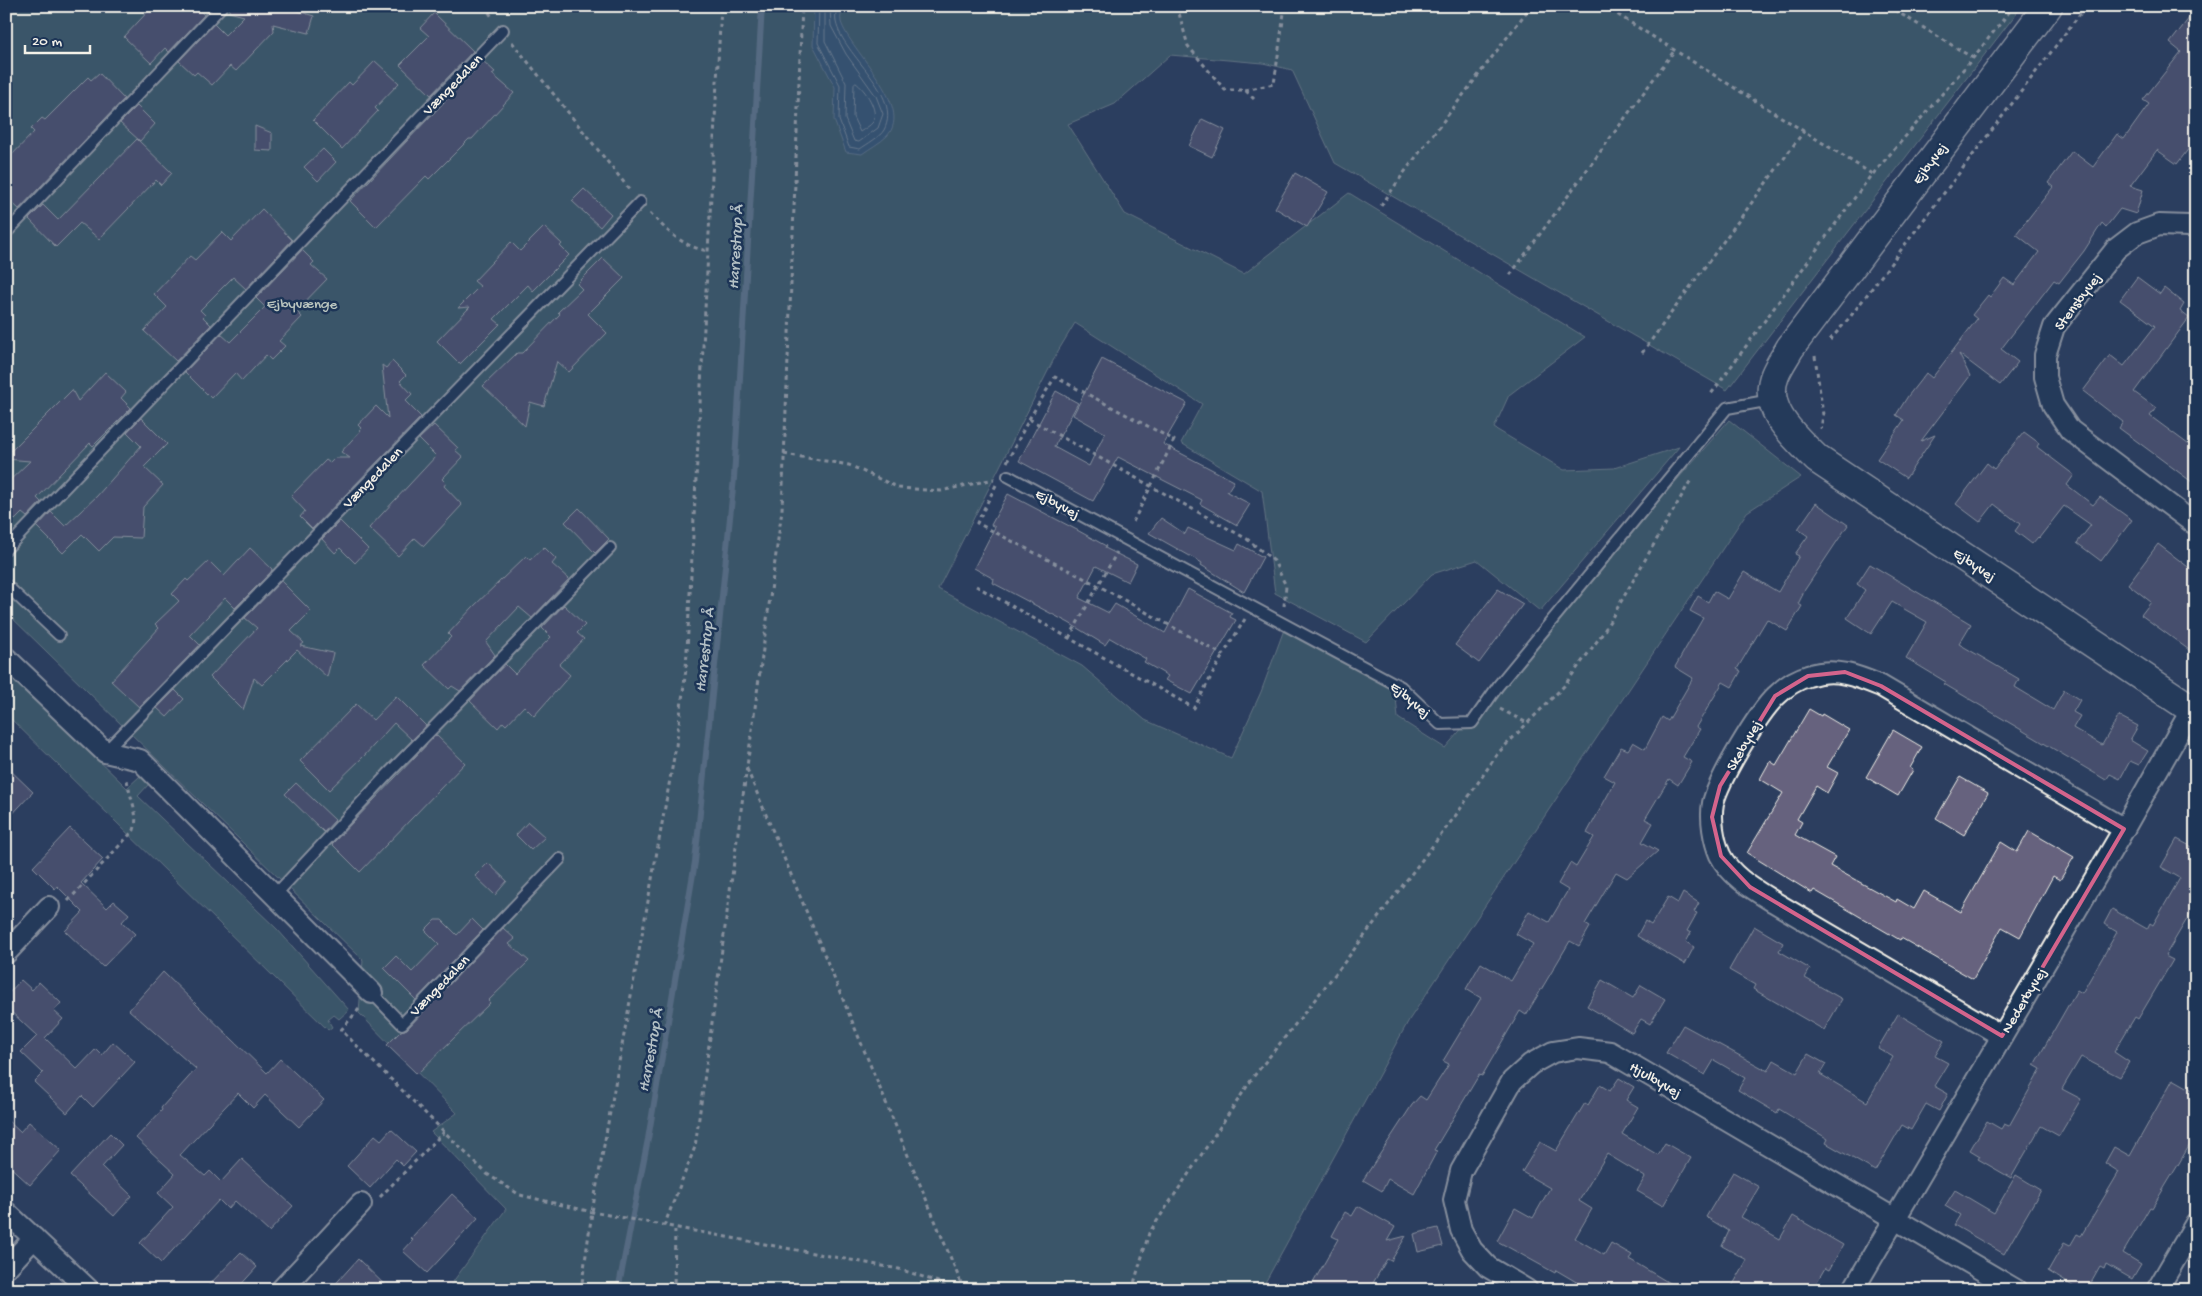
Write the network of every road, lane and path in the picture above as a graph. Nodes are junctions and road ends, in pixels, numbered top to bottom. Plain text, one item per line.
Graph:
1 (222, 6) edge
2 (484, 6) edge
3 (721, 6) edge
4 (802, 6) edge
5 (1176, 6) edge
6 (1285, 6) edge
7 (1531, 6) edge
8 (1604, 6) edge
9 (1888, 6) edge
10 (2014, 6) edge
11 (2048, 6) edge
12 (2086, 6) edge
13 (503, 30) junction
14 (1674, 51) junction
15 (1973, 58) junction
16 (1245, 90) junction
17 (1254, 99) dead end
18 (1804, 131) junction
19 (1872, 174) junction
20 (640, 202) junction
21 (1381, 206) dead end
22 (2196, 228) edge
23 (6, 233) edge
24 (709, 252) junction
25 (1510, 275) dead end
26 (1826, 343) dead end
27 (1821, 349) dead end
28 (1642, 353) dead end
29 (1815, 356) junction
30 (1809, 362) dead end
31 (1711, 394) dead end
32 (1772, 400) junction
33 (1029, 419) junction
34 (784, 454) junction
35 (1817, 459) junction
36 (1694, 475) dead end
37 (1008, 476) joint
38 (1150, 487) junction
39 (2196, 525) edge
40 (1125, 538) junction
41 (610, 548) dead end
42 (6, 549) edge
43 (6, 585) edge
44 (976, 586) dead end
45 (1098, 586) junction
46 (1253, 607) junction
47 (1283, 623) junction
48 (59, 635) dead end
49 (1069, 638) junction
50 (1223, 655) junction
51 (6, 658) edge
52 (1486, 702) junction
53 (2194, 711) edge
54 (1528, 723) junction
55 (105, 752) junction
56 (126, 757) junction
57 (747, 768) junction
58 (2124, 829) junction
59 (560, 859) dead end
60 (276, 894) junction
61 (49, 908) joint
62 (6, 954) edge
63 (372, 993) junction
64 (2002, 1036) junction
65 (444, 1132) junction
66 (362, 1204) joint
67 (6, 1212) edge
68 (592, 1212) junction
69 (1894, 1218) junction
70 (2196, 1223) edge
71 (664, 1226) junction
72 (675, 1227) junction
73 (34, 1238) junction
74 (6, 1268) edge
75 (89, 1290) edge
76 (282, 1290) edge
77 (582, 1290) edge
78 (674, 1290) edge
79 (950, 1290) edge
80 (964, 1290) edge
81 (1132, 1290) edge
82 (1527, 1290) edge
83 (1853, 1290) edge
84 (2016, 1290) edge
85 (2156, 1290) edge

1 - 23 lane
2 - 13 path
3 - 24 path
4 - 34 path
5 - 16 path
6 - 16 path
7 - 21 path
8 - 14 path
9 - 15 path
10 - 15 path
11 - 32 street, Ejbyvej
12 - 26 path
13 - 20 path
13 - 42 lane, Vængedalen
14 - 18 path
14 - 25 path
15 - 19 path
16 - 17 path
18 - 19 path
18 - 28 path
19 - 31 path
20 - 24 path
20 - 55 lane, Vængedalen
22 - 39 street, Stensbyvej
24 - 68 path
27 - 29 path
29 - 30 path
29 - 35 path
32 - 35 street, Ejbyvej
32 - 52 lane, Ejbyvej
33 - 37 path
33 - 38 path
33 - 38 path
34 - 45 path
34 - 57 path
35 - 53 street, Ejbyvej
36 - 54 path
37 - 40 lane, Ejbyvej
38 - 40 path
38 - 47 path
40 - 45 path
40 - 46 lane, Ejbyvej
41 - 60 lane
43 - 48 lane
44 - 49 path
45 - 49 path
45 - 50 path
46 - 47 lane, Ejbyvej
46 - 50 path
47 - 52 lane, Ejbyvej
49 - 50 path
51 - 55 street
52 - 54 path
53 - 58 street, Nederbyvej
54 - 81 path
55 - 56 street, Vængedalen
56 - 60 street, Vængedalen
56 - 61 path
57 - 71 path
57 - 80 path
58 - 64 street, Nederbyvej
58 - 64 street, Skebyvej
59 - 63 lane, Vængedalen
60 - 63 street, Vængedalen
61 - 62 street
63 - 65 path
64 - 69 street, Nederbyvej
65 - 66 path
65 - 68 path
66 - 76 street
67 - 73 street
68 - 71 path
68 - 77 path
69 - 82 street, Hjulbyvej
69 - 83 street, Nederbyvej
69 - 84 street, Hjulbyvej
70 - 85 street
71 - 72 path
72 - 78 path
72 - 79 path
73 - 74 street
73 - 75 street

